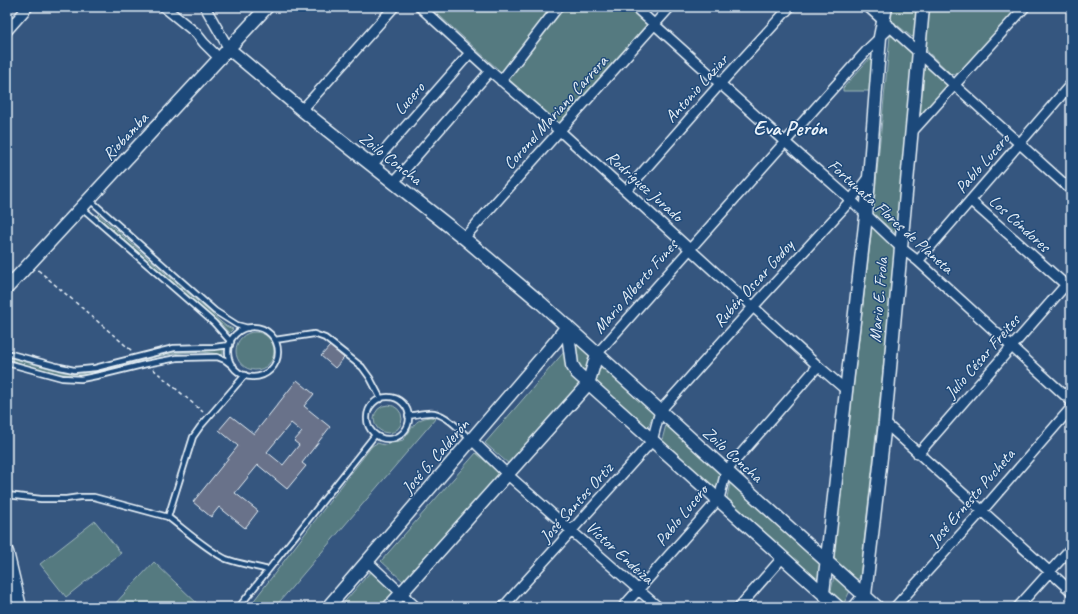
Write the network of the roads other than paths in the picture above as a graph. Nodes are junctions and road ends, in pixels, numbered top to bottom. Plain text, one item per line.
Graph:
1 (28, 7) edge
2 (164, 7) edge
3 (205, 7) edge
4 (267, 7) edge
5 (394, 7) edge
6 (420, 7) edge
7 (558, 7) edge
8 (635, 7) edge
9 (670, 7) edge
10 (790, 7) edge
11 (868, 7) edge
12 (886, 7) edge
13 (923, 7) edge
14 (1026, 7) edge
15 (888, 24) junction
16 (654, 25) junction
17 (7, 31) edge
18 (880, 37) junction
19 (229, 49) junction
20 (919, 52) junction
21 (470, 53) junction
22 (220, 59) junction
23 (490, 71) junction
24 (501, 81) junction
25 (720, 84) junction
26 (955, 85) junction
27 (1071, 86) edge
28 (302, 110) junction
29 (560, 131) junction
30 (912, 132) junction
31 (785, 142) junction
32 (1020, 144) junction
33 (372, 165) junction
34 (869, 176) junction
35 (394, 182) junction
36 (1071, 190) edge
37 (626, 191) junction
38 (851, 200) junction
39 (971, 201) junction
40 (86, 204) junction
41 (866, 216) junction
42 (464, 238) junction
43 (900, 247) junction
44 (690, 248) junction
45 (918, 261) junction
46 (1068, 282) edge
47 (7, 288) edge
48 (753, 307) junction
49 (567, 326) junction
50 (248, 328) junction
51 (275, 340) junction
52 (230, 343) junction
53 (1012, 347) junction
54 (7, 353) edge
55 (597, 354) junction
56 (7, 363) edge
57 (818, 366) junction
58 (234, 367) junction
59 (245, 375) junction
60 (588, 384) junction
61 (846, 390) junction
62 (381, 399) junction
63 (1071, 401) edge
64 (1071, 408) edge
65 (660, 411) junction
66 (408, 416) junction
67 (884, 423) junction
68 (375, 435) junction
69 (472, 440) junction
70 (652, 441) junction
71 (918, 454) junction
72 (726, 471) junction
73 (508, 475) junction
74 (7, 495) edge
75 (719, 500) junction
76 (982, 511) junction
77 (168, 517) junction
78 (572, 531) junction
79 (1071, 548) edge
80 (7, 552) edge
81 (783, 557) junction
82 (367, 561) junction
83 (827, 561) junction
84 (268, 570) junction
85 (1050, 572) junction
86 (639, 590) junction
87 (1071, 591) edge
88 (401, 593) junction
89 (823, 593) junction
90 (865, 595) junction
91 (20, 607) edge
92 (239, 607) edge
93 (328, 607) edge
94 (389, 607) edge
95 (416, 607) edge
96 (503, 607) edge
97 (623, 607) edge
98 (658, 607) edge
99 (739, 607) edge
100 (838, 607) edge
101 (855, 607) edge
102 (877, 607) edge
103 (895, 607) edge
104 (1018, 607) edge

1 - 17 street
2 - 22 street
3 - 19 street, Zoilo Concha
4 - 19 street, Riobamba
5 - 28 street
6 - 21 street, Rodríguez Jurado
7 - 24 street
8 - 16 street, Fortunata Flores de Planeta
9 - 16 street, Coronel Mariano Carrera
10 - 25 street, Antonio Laziar
11 - 15 street
12 - 15 street, Mario E. Frola
13 - 20 street, Mario E. Frola
14 - 26 street
15 - 18 street, Mario E. Frola
15 - 20 street
16 - 25 street, Fortunata Flores de Planeta
16 - 29 street, Coronel Mariano Carrera
18 - 31 street, Mario Alberto Funes
18 - 34 street, Mario E. Frola
19 - 22 street, Riobamba
19 - 28 street, Zoilo Concha
20 - 26 street
20 - 30 street, Mario E. Frola
21 - 23 street, Rodríguez Jurado
21 - 33 street, Lucero
22 - 40 street, Riobamba
23 - 24 street, Rodríguez Jurado
23 - 35 street
24 - 29 street, Rodríguez Jurado
25 - 31 street, Fortunata Flores de Planeta
25 - 37 street, Antonio Laziar
26 - 30 street
26 - 32 street
27 - 32 street, Pablo Lucero
28 - 33 street, Zoilo Concha
29 - 37 street, Rodríguez Jurado
29 - 42 street, Coronel Mariano Carrera
30 - 43 street, Mario E. Frola
31 - 38 street, Fortunata Flores de Planeta
31 - 44 street, Mario Alberto Funes
32 - 36 street
32 - 39 street, Pablo Lucero
33 - 35 street, Zoilo Concha
34 - 38 street, Rubén Oscar Godoy
34 - 41 street, Mario E. Frola
35 - 42 street, Zoilo Concha
37 - 44 street, Rodríguez Jurado
38 - 41 street, Fortunata Flores de Planeta
38 - 48 street, Rubén Oscar Godoy
39 - 45 street, Pablo Lucero
39 - 46 street, Los Cóndores
40 - 47 street, Riobamba
40 - 50 lane
40 - 52 lane
41 - 43 street, Fortunata Flores de Planeta
41 - 61 street, Mario E. Frola
42 - 49 street, Zoilo Concha
43 - 45 street, Fortunata Flores de Planeta
43 - 67 street, Mario E. Frola
44 - 48 street, Rodríguez Jurado
44 - 55 street, Mario Alberto Funes
45 - 53 street, Fortunata Flores de Planeta
46 - 53 street, Julio César Freites
48 - 57 street, Rodríguez Jurado
48 - 65 street, Rubén Oscar Godoy
49 - 55 street, Zoilo Concha
49 - 60 street
49 - 69 street, José G. Calderón
50 - 51 lane
50 - 52 lane
51 - 59 lane
51 - 62 lane
52 - 54 lane
52 - 58 lane
53 - 63 street, Fortunata Flores de Planeta
53 - 71 street, Julio César Freites
55 - 60 street
55 - 65 street, Zoilo Concha
56 - 58 lane
57 - 61 street, Rodríguez Jurado
57 - 72 street, Pablo Lucero
58 - 59 lane
59 - 77 lane
60 - 70 street
60 - 73 street
61 - 83 street, Mario E. Frola
62 - 66 lane
62 - 68 lane
64 - 76 street, José Ernesto Pucheta
65 - 70 street, José Santos Ortiz
65 - 72 street, Zoilo Concha
66 - 68 lane
66 - 69 lane
67 - 71 street
67 - 90 street, Mario E. Frola
68 - 84 lane
69 - 73 street, Víctor Endeiza
69 - 82 street, José G. Calderón
70 - 75 street
70 - 78 street, José Santos Ortiz
71 - 76 street
72 - 75 street, Pablo Lucero
72 - 83 street, Zoilo Concha
73 - 78 street, Víctor Endeiza
73 - 88 street
74 - 77 lane
75 - 81 street
75 - 86 street, Pablo Lucero
76 - 85 street
76 - 103 street, José Ernesto Pucheta
77 - 84 lane
78 - 86 street, Víctor Endeiza
78 - 96 street, José Santos Ortiz
79 - 85 street
80 - 91 street
81 - 89 street
81 - 99 street
82 - 88 street
82 - 93 street, José G. Calderón
83 - 89 street, Mario E. Frola
83 - 90 street, Zoilo Concha
84 - 92 lane
85 - 87 street
85 - 104 street
86 - 97 street, Pablo Lucero
86 - 98 street, Víctor Endeiza
88 - 94 street
88 - 95 street
89 - 100 street
90 - 101 street
90 - 102 street, Zoilo Concha

